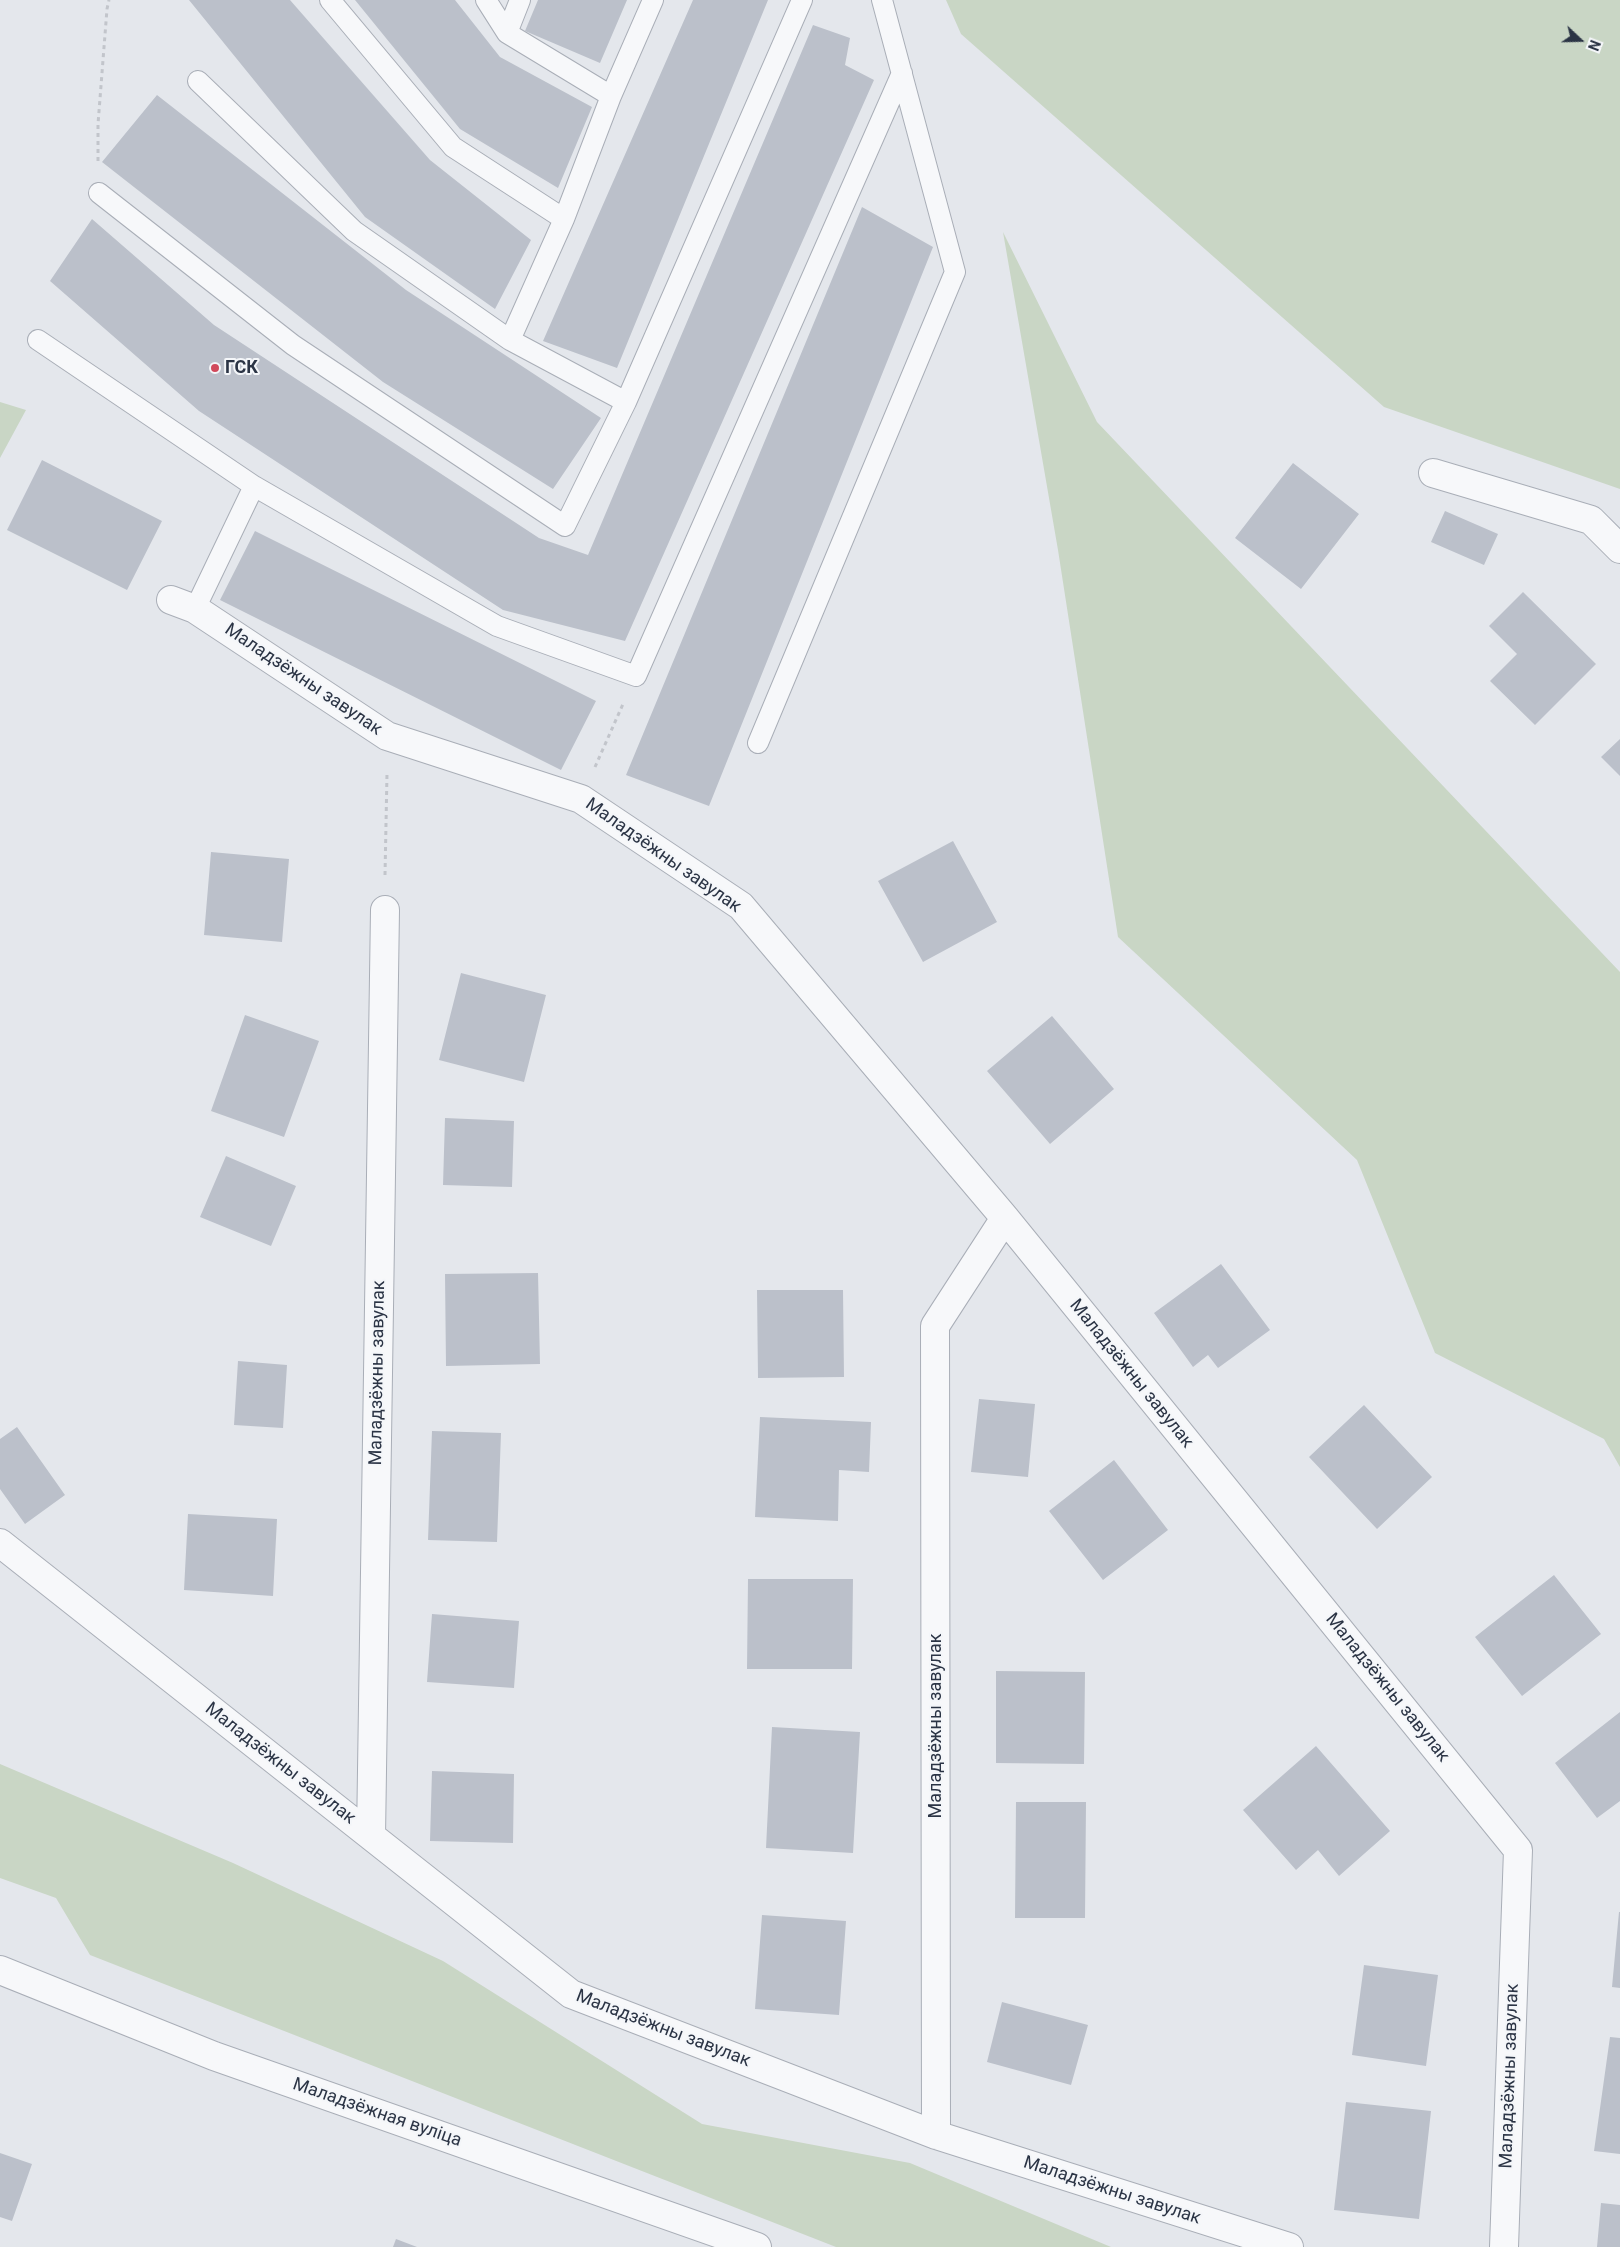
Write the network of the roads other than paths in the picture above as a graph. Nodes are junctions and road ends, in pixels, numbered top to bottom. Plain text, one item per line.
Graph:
1 (330, 0) edge
2 (486, 0) edge
3 (520, 0) edge
4 (653, 0) edge
5 (802, 0) edge
6 (882, 0) edge
7 (507, 33) junction
8 (902, 73) junction
9 (198, 81) dead end
10 (611, 96) junction
11 (99, 192) road end
12 (564, 219) junction
13 (38, 340) dead end
14 (510, 340) junction
15 (626, 402) junction
16 (1433, 473) dead end
17 (254, 486) junction
18 (1620, 549) edge
19 (183, 604) joint
20 (758, 743) dead end
21 (385, 910) road end
22 (1005, 1218) junction
23 (0, 1543) edge
24 (371, 1836) junction
25 (0, 1970) edge
26 (936, 2135) junction
27 (757, 2247) edge
28 (1289, 2247) edge
29 (1504, 2247) edge

1 - 12 lane
2 - 7 lane
3 - 7 lane
4 - 10 lane
5 - 15 lane
6 - 8 lane
7 - 10 lane
8 - 17 lane
8 - 20 lane
9 - 14 lane
10 - 12 lane
11 - 15 lane
12 - 14 lane
13 - 17 lane
14 - 15 lane
16 - 18 street
17 - 19 lane
19 - 22 street, Маладзёжны завулак
21 - 24 street, Маладзёжны завулак
22 - 26 street, Маладзёжны завулак
22 - 29 street, Маладзёжны завулак
23 - 24 street, Маладзёжны завулак
24 - 26 street, Маладзёжны завулак
25 - 27 street, Маладзёжная вуліца
26 - 28 street, Маладзёжны завулак

